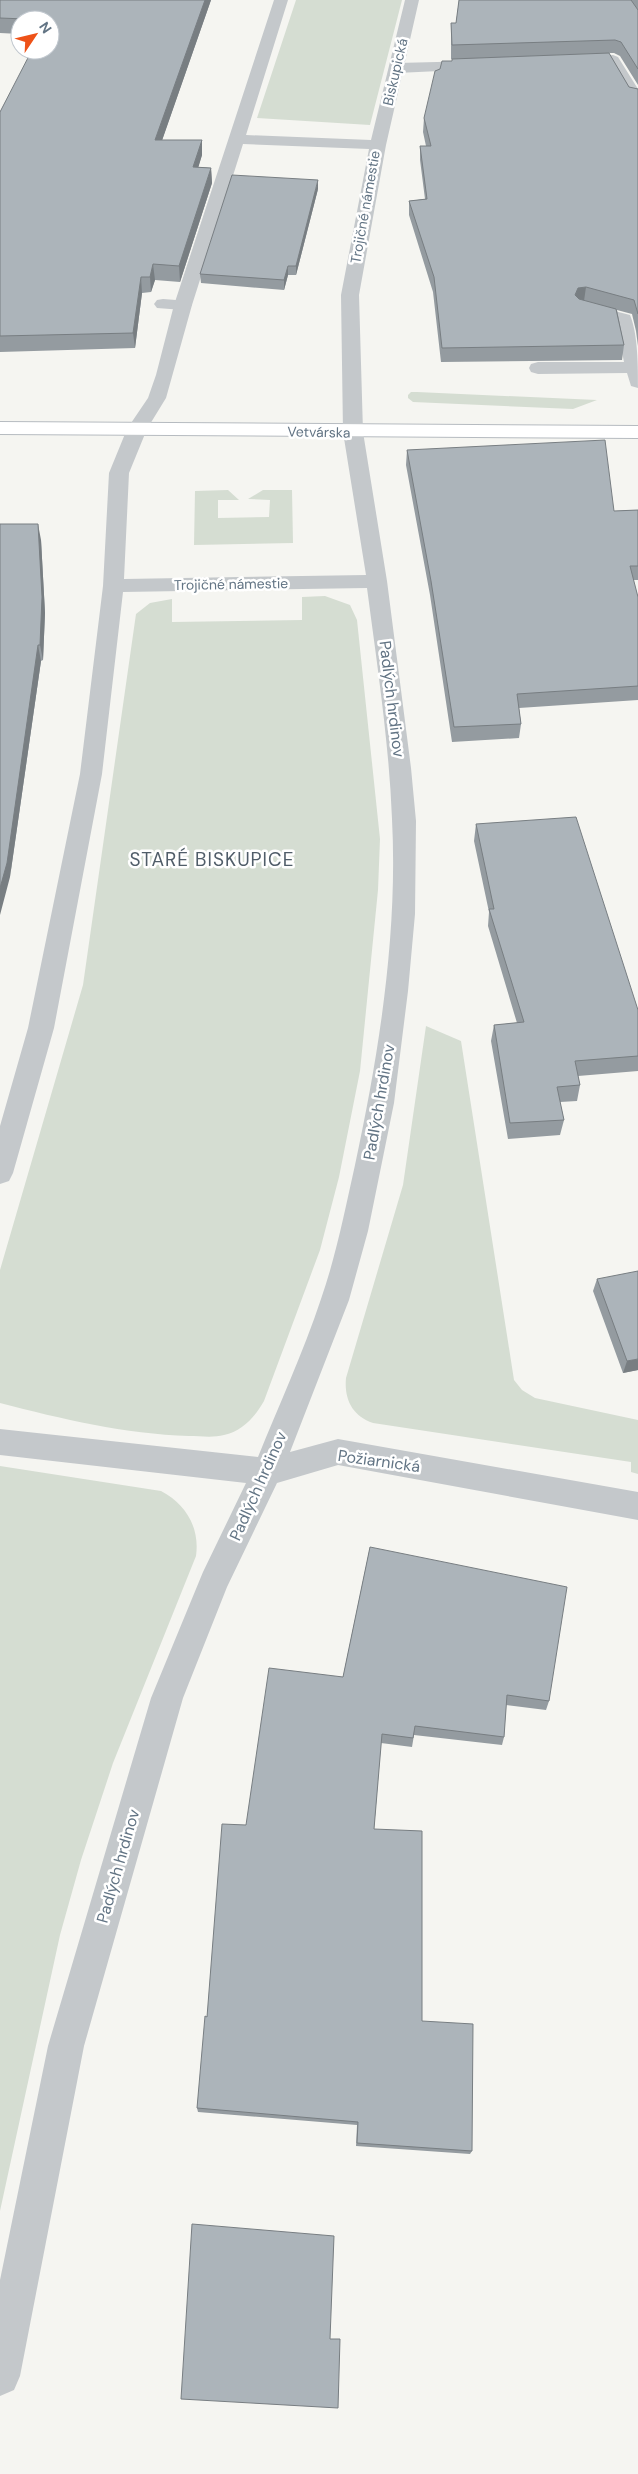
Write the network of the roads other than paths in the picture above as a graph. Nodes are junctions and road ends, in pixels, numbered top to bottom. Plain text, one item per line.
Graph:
1 (281, 0) edge
2 (412, 0) edge
3 (564, 62) edge
4 (495, 65) edge
5 (396, 68) junction
6 (635, 97) edge
7 (237, 139) junction
8 (378, 144) junction
9 (163, 304) dead end
10 (183, 305) junction
11 (584, 308) edge
12 (538, 368) edge
13 (636, 375) edge
14 (0, 428) edge
15 (137, 429) junction
16 (353, 432) junction
17 (638, 432) edge
18 (377, 581) junction
19 (113, 586) junction
20 (0, 1174) edge
21 (0, 1442) edge
22 (267, 1472) junction
23 (638, 1506) edge
24 (0, 2376) edge

1 - 7 street
2 - 5 street, Biskupická
3 - 6 street
4 - 5 street
5 - 8 street, Biskupická
7 - 8 street, Trojičné námestie
7 - 10 street
8 - 16 street, Trojičné námestie
9 - 10 street
10 - 15 street
11 - 13 street
12 - 13 street
14 - 15 street, Vetvárska
15 - 16 street, Vetvárska
15 - 19 street
16 - 17 street, Vetvárska
16 - 18 street, Trojičné námestie
18 - 19 street, Trojičné námestie
18 - 22 street, Padlých hrdinov
19 - 20 street
21 - 22 street, Požiarnická
22 - 23 street, Požiarnická
22 - 24 street, Padlých hrdinov

